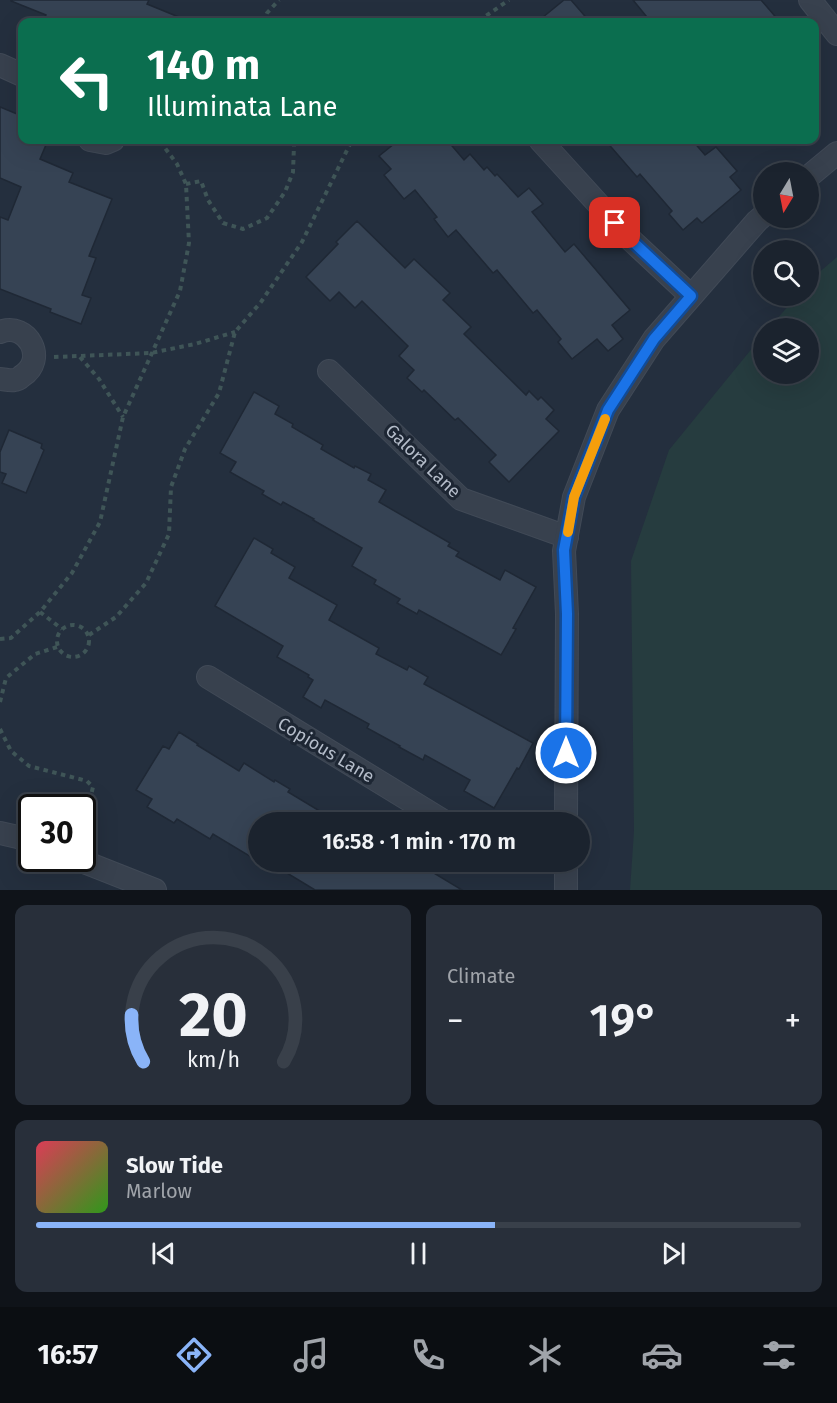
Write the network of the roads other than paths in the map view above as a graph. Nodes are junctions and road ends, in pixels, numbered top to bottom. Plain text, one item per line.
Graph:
1 (810, 0) edge
2 (837, 34) edge
3 (0, 65) edge
4 (18, 73) edge
5 (544, 144) edge
6 (837, 153) edge
7 (819, 168) edge
8 (753, 226) edge
9 (691, 296) junction
10 (0, 332) edge
11 (329, 371) dead end
12 (0, 379) edge
13 (567, 537) junction
14 (208, 677) dead end
15 (429, 812) edge
16 (566, 812) edge
17 (0, 833) edge
18 (18, 836) edge
19 (96, 867) edge
20 (566, 872) edge
21 (155, 890) edge
22 (566, 890) edge

1 - 2 street
3 - 4 street
5 - 9 street
6 - 7 street
8 - 9 street
9 - 13 street
10 - 12 street
11 - 13 street, Galora Lane
13 - 16 street
14 - 15 street, Copious Lane
17 - 18 street
19 - 21 street
20 - 22 street

